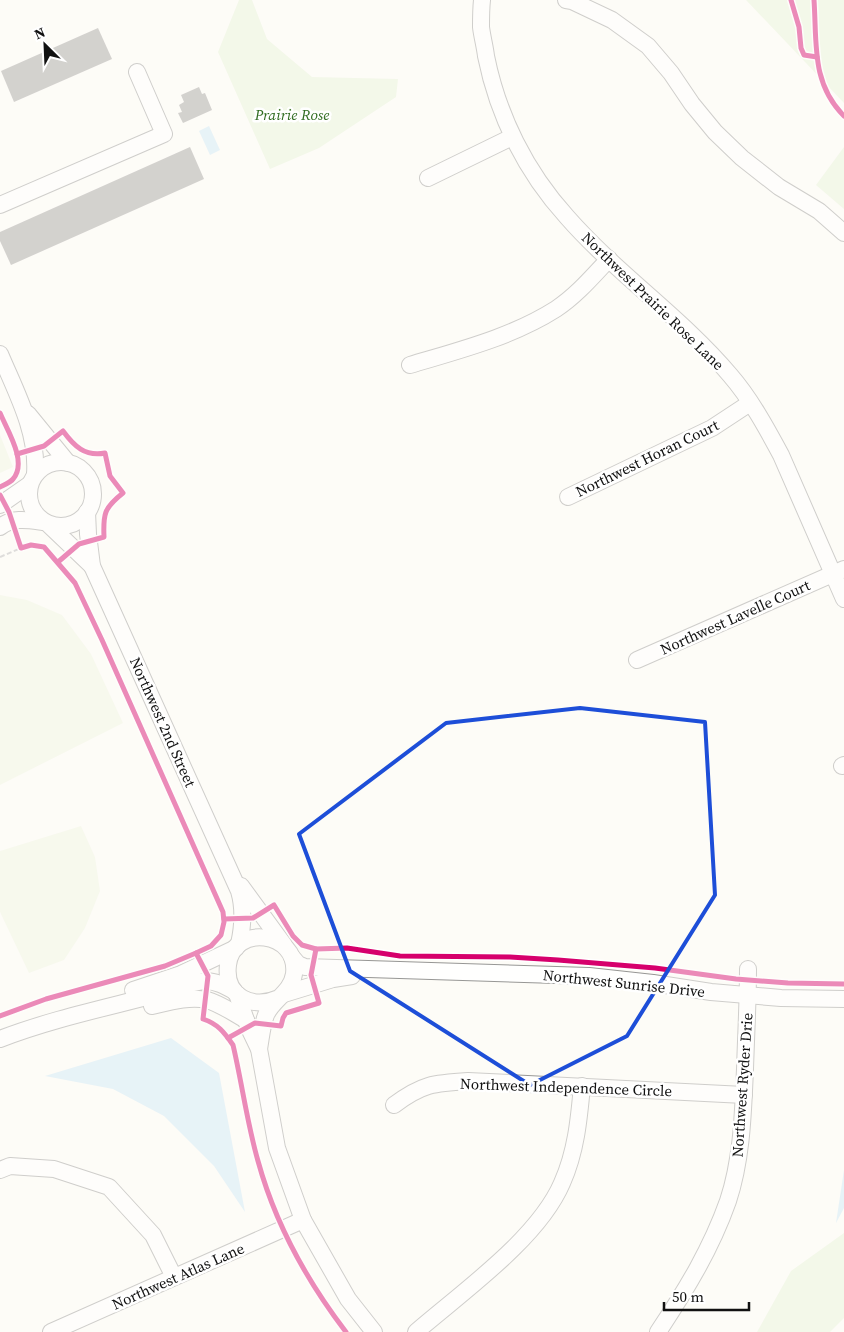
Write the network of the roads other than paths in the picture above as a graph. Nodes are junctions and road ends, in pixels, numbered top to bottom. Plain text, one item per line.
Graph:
1 (482, 0) edge
2 (566, 0) edge
3 (137, 72) dead end
4 (512, 137) junction
5 (428, 178) dead end
6 (0, 205) edge
7 (844, 233) edge
8 (609, 259) junction
9 (0, 354) edge
10 (410, 365) dead end
11 (750, 403) junction
12 (24, 409) junction
13 (68, 463) junction
14 (32, 479) junction
15 (568, 497) dead end
16 (0, 505) edge
17 (87, 512) junction
18 (46, 523) junction
19 (6, 524) edge
20 (92, 566) junction
21 (838, 571) edge
22 (844, 599) edge
23 (637, 660) dead end
24 (234, 879) junction
25 (238, 946) junction
26 (290, 954) junction
27 (748, 969) dead end
28 (404, 971) junction
29 (236, 992) junction
30 (748, 995) junction
31 (282, 996) junction
32 (844, 999) edge
33 (78, 1014) junction
34 (246, 1020) junction
35 (0, 1039) edge
36 (259, 1049) junction
37 (582, 1086) junction
38 (744, 1095) junction
39 (394, 1105) dead end
40 (0, 1170) edge
41 (303, 1220) junction
42 (174, 1277) junction
43 (51, 1332) edge
44 (374, 1332) edge
45 (416, 1332) edge
46 (658, 1332) edge

1 - 4 street, Northwest Prairie Rose Lane
2 - 7 street
3 - 6 street
4 - 5 street
4 - 8 street, Northwest Prairie Rose Lane
8 - 10 street
8 - 11 street, Northwest Prairie Rose Lane
9 - 12 street, Northwest 2nd Street
11 - 15 street, Northwest Horan Court
11 - 21 street, Northwest Prairie Rose Lane
12 - 13 street, Northwest 2nd Street
12 - 14 street, Northwest 2nd Street
13 - 14 street
13 - 17 street, Northwest 2nd Street
14 - 16 street
14 - 18 street, Northwest 2nd Street
17 - 18 street
17 - 20 street, Northwest 2nd Street
18 - 19 street
18 - 20 street, Northwest 2nd Street
20 - 24 street, Northwest 2nd Street
21 - 22 street, Northwest Prairie Rose Lane
21 - 23 street, Northwest Lavelle Court
24 - 25 street, Northwest 2nd Street
24 - 26 street, Northwest 2nd Street
25 - 26 street
25 - 29 street
25 - 33 street
26 - 28 street, Northwest Sunrise Drive
26 - 31 street
27 - 30 street, Northwest Ryder Drie
28 - 30 street, Northwest Sunrise Drive
28 - 31 street, Northwest Sunrise Drive
29 - 31 street
29 - 33 street
29 - 34 street
30 - 32 street, Northwest Sunrise Drive
30 - 38 street, Northwest Ryder Drie
31 - 36 street
33 - 34 street
33 - 35 street
34 - 36 street
36 - 41 street
37 - 38 street, Northwest Independence Circle
37 - 39 street, Northwest Independence Circle
37 - 45 street
38 - 46 street, Northwest Ryder Drie
40 - 42 street
41 - 42 street, Northwest Atlas Lane
41 - 44 street
42 - 43 street, Northwest Atlas Lane

